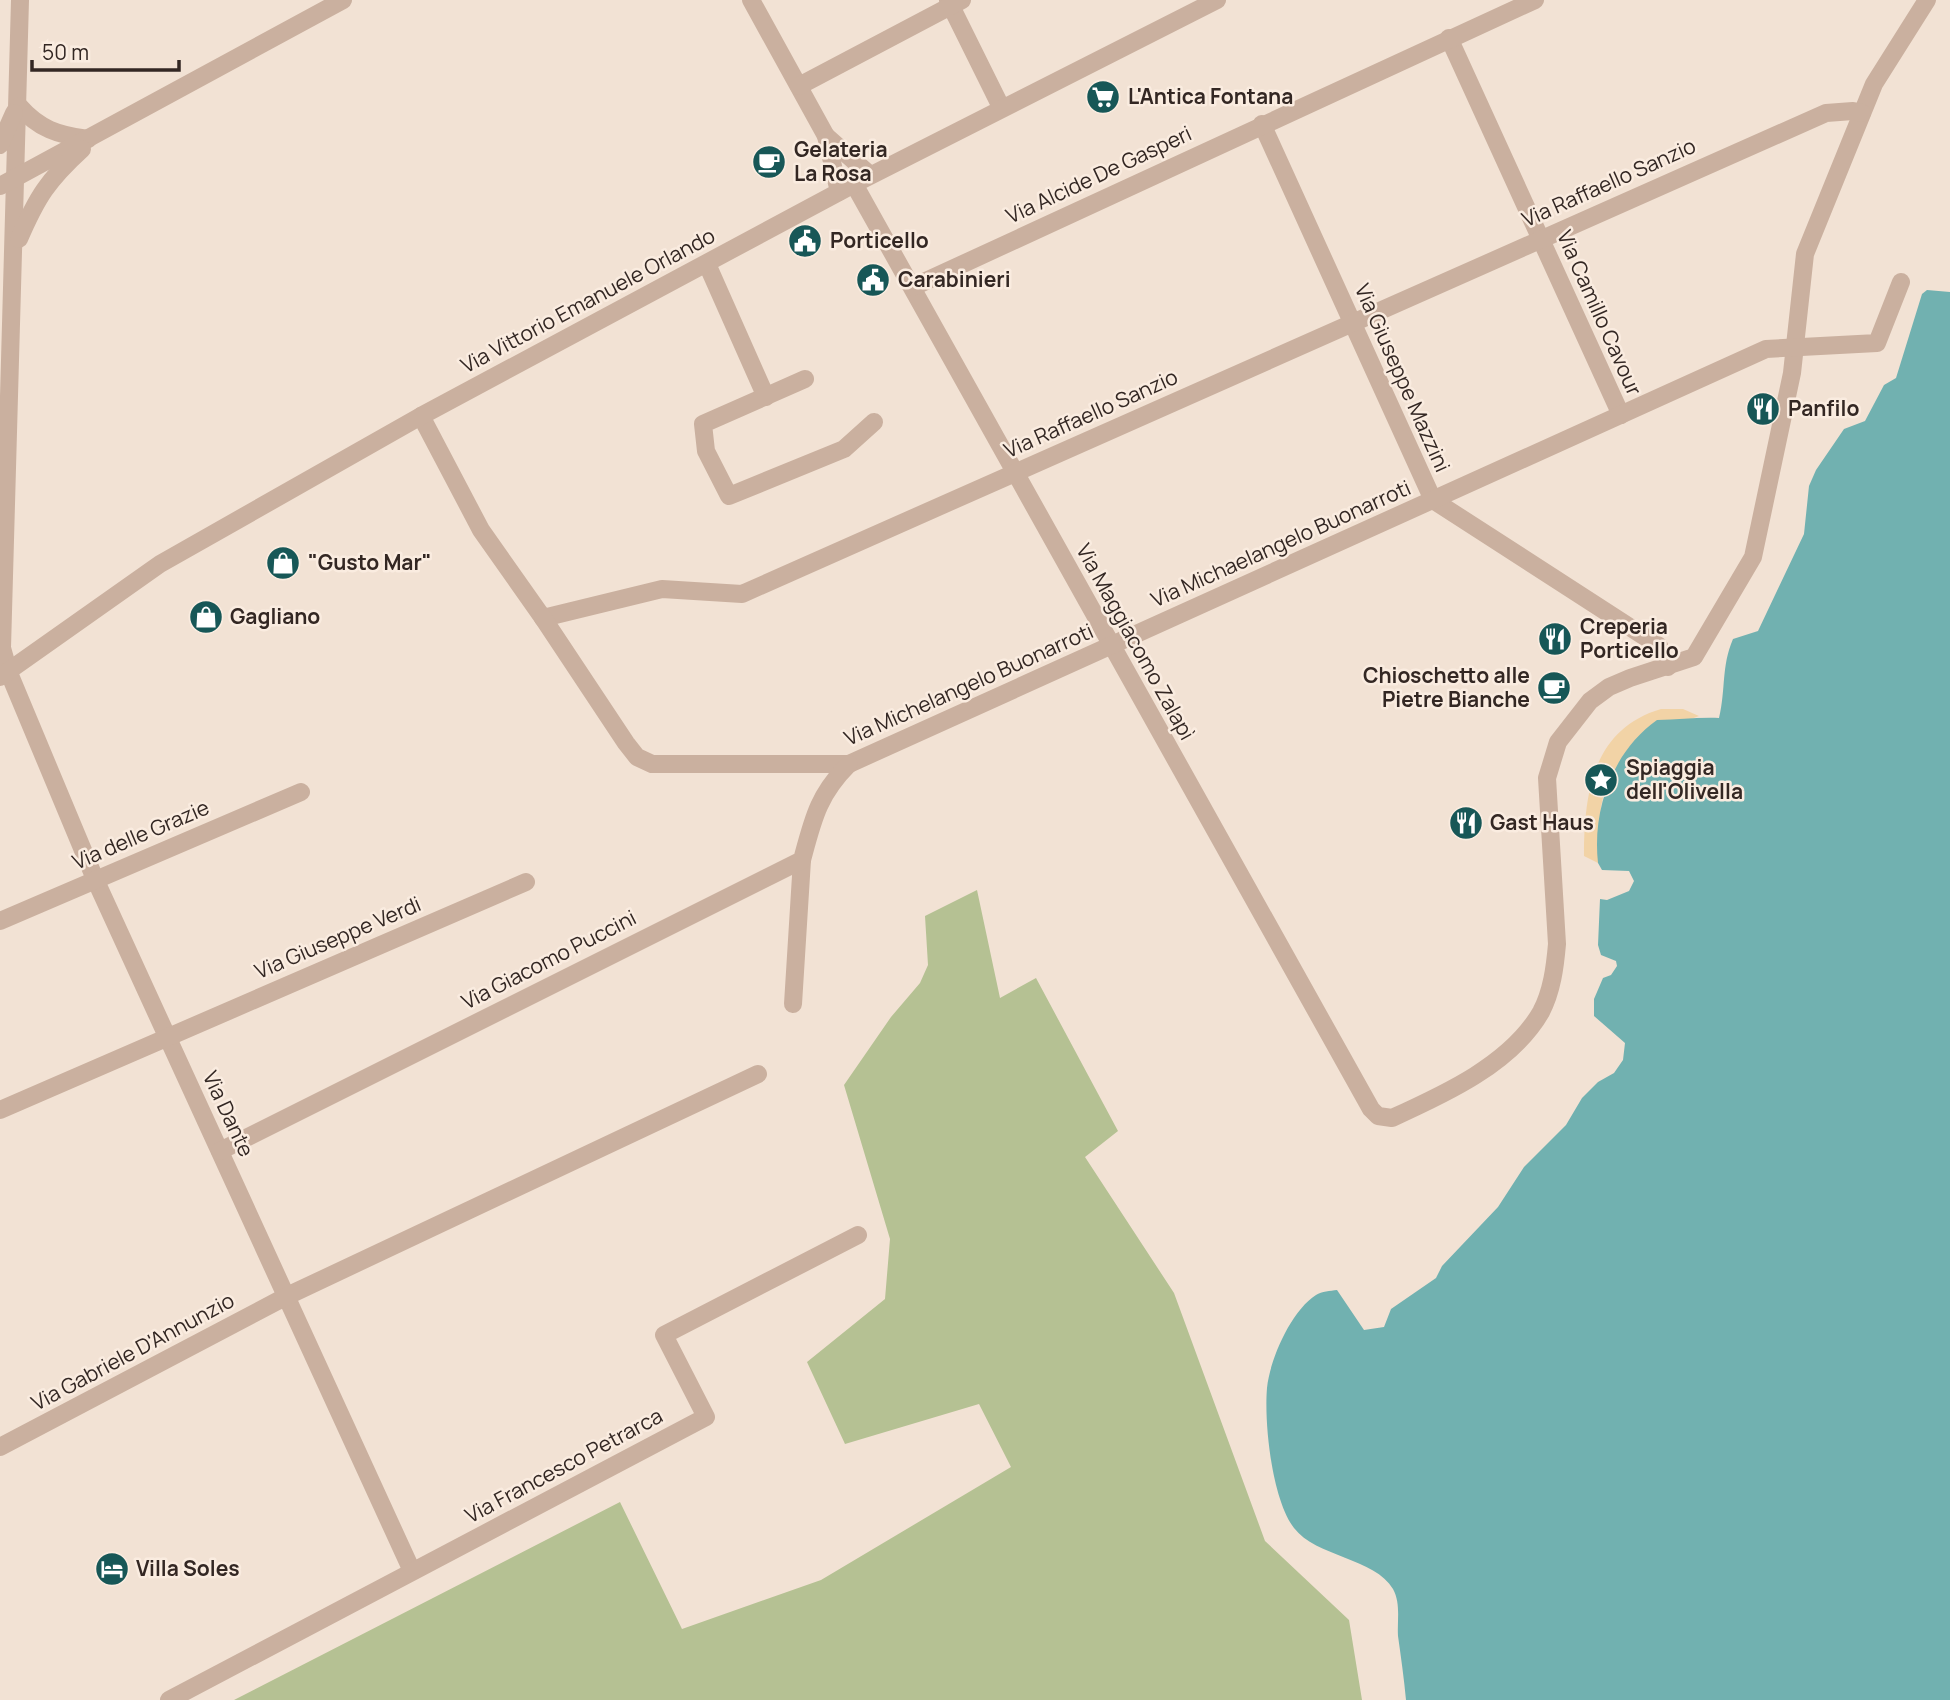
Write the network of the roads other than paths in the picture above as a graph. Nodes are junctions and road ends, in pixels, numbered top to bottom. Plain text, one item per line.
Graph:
1 (20, 0) edge
2 (343, 0) edge
3 (751, 0) edge
4 (1215, 0) edge
5 (1535, 0) edge
6 (1925, 1) edge
7 (953, 2) edge
8 (1449, 38) junction
9 (799, 86) junction
10 (18, 102) junction
11 (1001, 107) junction
12 (1862, 113) junction
13 (1262, 124) junction
14 (95, 135) junction
15 (827, 136) junction
16 (0, 145) edge
17 (870, 175) junction
18 (17, 177) junction
19 (0, 186) edge
20 (846, 188) junction
21 (0, 229) edge
22 (1540, 238) junction
23 (15, 253) junction
24 (707, 264) junction
25 (1901, 282) dead end
26 (913, 287) junction
27 (1352, 321) junction
28 (1795, 345) junction
29 (805, 379) dead end
30 (766, 397) junction
31 (1620, 415) junction
32 (421, 416) junction
33 (874, 422) dead end
34 (1015, 473) junction
35 (1433, 500) junction
36 (543, 618) junction
37 (1111, 646) junction
38 (1668, 667) junction
39 (4, 675) edge
40 (849, 764) junction
41 (301, 792) dead end
42 (802, 860) junction
43 (95, 879) junction
44 (526, 882) dead end
45 (0, 921) edge
46 (793, 1004) dead end
47 (167, 1036) junction
48 (758, 1074) dead end
49 (0, 1110) edge
50 (220, 1151) junction
51 (858, 1235) dead end
52 (287, 1296) junction
53 (0, 1447) edge
54 (412, 1571) junction
55 (169, 1700) edge

1 - 10 street, Via Dante
2 - 14 street
3 - 9 street
4 - 11 street, Via Vittorio Emanuele Orlando
5 - 8 street, Via Alcide De Gasperi
6 - 12 street
7 - 9 street
7 - 11 street
8 - 13 street, Via Alcide De Gasperi
8 - 22 street, Via Camillo Cavour
9 - 15 street
10 - 14 street
10 - 16 street
10 - 18 street, Via Dante
11 - 17 street, Via Vittorio Emanuele Orlando
12 - 22 street, Via Raffaello Sanzio
12 - 28 street
13 - 26 street, Via Alcide De Gasperi
13 - 27 street, Via Giuseppe Mazzini
14 - 18 street
14 - 23 street
15 - 17 street
15 - 20 street, Via Maggiacomo Zalapì
17 - 20 street, Via Vittorio Emanuele Orlando
18 - 19 street
18 - 23 street, Via Dante
20 - 24 street, Via Vittorio Emanuele Orlando
20 - 26 street, Via Maggiacomo Zalapì
21 - 23 street
22 - 27 street, Via Raffaello Sanzio
22 - 31 street, Via Camillo Cavour
23 - 39 street, Via Dante
24 - 30 street
24 - 32 street, Via Vittorio Emanuele Orlando
25 - 28 street
26 - 34 street, Via Maggiacomo Zalapì
27 - 34 street, Via Raffaello Sanzio
27 - 35 street, Via Giuseppe Mazzini
28 - 31 street
28 - 38 street
29 - 30 street
30 - 33 street
31 - 35 street
32 - 36 street
32 - 39 street, Via Vittorio Emanuele Orlando
34 - 36 street, Via Raffaello Sanzio
34 - 37 street, Via Maggiacomo Zalapì
35 - 37 street, Via Michaelangelo Buonarroti
35 - 38 street, Via Giuseppe Mazzini
36 - 40 street, Via Michelangelo Buonarroti
37 - 38 street, Via Maggiacomo Zalapì
37 - 40 street, Via Michelangelo Buonarroti
39 - 43 street, Via Dante
40 - 42 street
41 - 43 street, Via delle Grazie
42 - 46 street
42 - 50 street, Via Giacomo Puccini
43 - 45 street, Via delle Grazie
43 - 47 street, Via Dante
44 - 47 street, Via Giuseppe Verdi
47 - 49 street, Via Giuseppe Verdi
47 - 50 street, Via Dante
48 - 52 street, Via Gabriele D'Annunzio
50 - 52 street, Via Dante
51 - 54 street, Via Francesco Petrarca
52 - 53 street, Via Gabriele D'Annunzio
52 - 54 street, Via Dante
54 - 55 street, Via Francesco Petrarca

